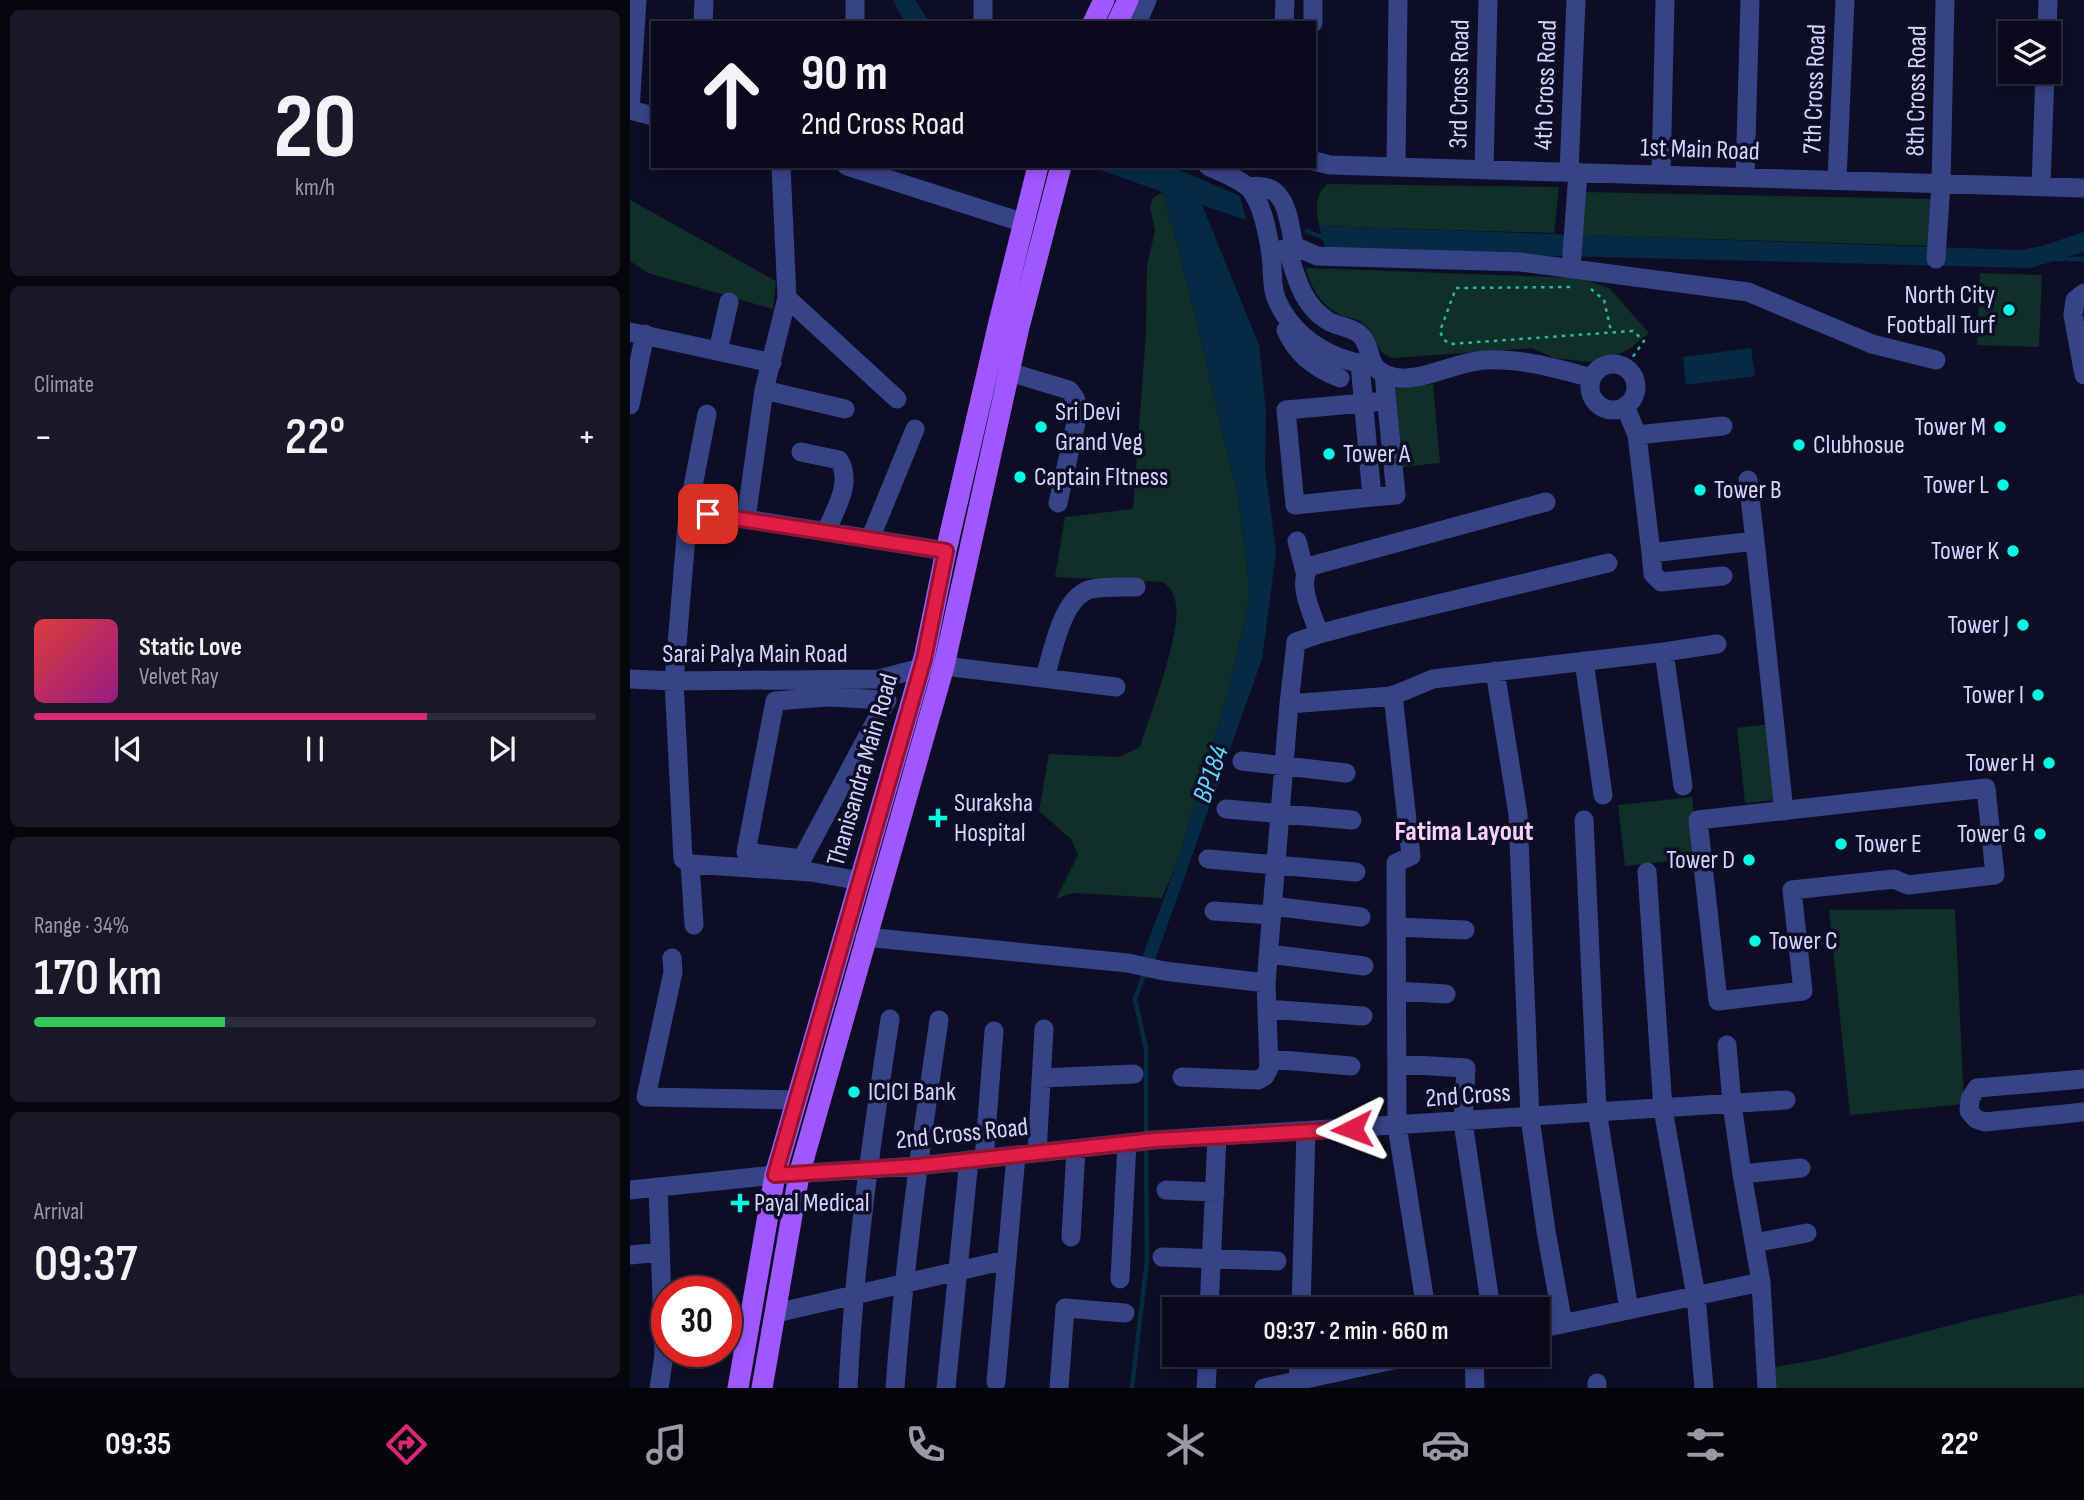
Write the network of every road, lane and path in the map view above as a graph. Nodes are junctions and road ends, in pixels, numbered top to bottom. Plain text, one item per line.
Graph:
1 (637, 0) edge
2 (704, 0) edge
3 (855, 0) edge
4 (983, 0) edge
5 (1104, 0) edge
6 (1128, 0) edge
7 (1147, 0) edge
8 (1285, 0) edge
9 (1313, 0) edge
10 (1398, 0) edge
11 (1488, 0) edge
12 (1576, 0) edge
13 (1665, 0) edge
14 (1750, 0) edge
15 (1845, 0) edge
16 (1945, 0) edge
17 (2048, 0) edge
18 (704, 21) edge
19 (855, 21) edge
20 (983, 21) edge
21 (1094, 21) edge
22 (1118, 21) edge
23 (1138, 21) edge
24 (1284, 21) edge
25 (1313, 21) edge
26 (2047, 21) edge
27 (632, 28) edge
28 (2045, 84) edge
29 (630, 110) edge
30 (651, 115) edge
31 (1316, 161) edge
32 (1396, 167) junction
33 (781, 168) edge
34 (858, 168) edge
35 (1038, 168) edge
36 (1060, 168) edge
37 (1212, 168) edge
38 (1484, 169) junction
39 (1573, 172) junction
40 (1661, 175) junction
41 (1745, 177) junction
42 (1838, 180) junction
43 (1941, 183) junction
44 (2041, 186) junction
45 (2084, 188) edge
46 (1024, 223) junction
47 (1284, 249) junction
48 (1936, 259) dead end
49 (1572, 262) junction
50 (1581, 287) dead end
51 (1587, 288) dead end
52 (2084, 293) edge
53 (787, 298) junction
54 (729, 303) dead end
55 (1285, 312) junction
56 (1611, 331) junction
57 (637, 333) edge
58 (718, 351) junction
59 (1936, 360) dead end
60 (772, 363) junction
61 (1372, 368) junction
62 (1625, 368) junction
63 (1009, 372) junction
64 (2084, 375) edge
65 (1339, 378) dead end
66 (1592, 378) junction
67 (764, 390) junction
68 (631, 395) edge
69 (897, 399) dead end
70 (1387, 400) junction
71 (1363, 403) junction
72 (1625, 406) junction
73 (845, 409) dead end
74 (707, 414) dead end
75 (1723, 426) dead end
76 (915, 429) dead end
77 (1637, 435) junction
78 (1390, 438) junction
79 (1367, 440) junction
80 (801, 452) dead end
81 (1748, 480) dead end
82 (1372, 497) junction
83 (1546, 502) dead end
84 (1058, 503) dead end
85 (688, 512) junction
86 (746, 519) junction
87 (826, 532) junction
88 (870, 539) junction
89 (1297, 541) dead end
90 (1755, 541) junction
91 (946, 551) junction
92 (1651, 553) junction
93 (1608, 563) dead end
94 (1305, 572) junction
95 (1723, 576) dead end
96 (1136, 587) dead end
97 (1319, 634) junction
98 (1717, 643) dead end
99 (1664, 652) junction
100 (1584, 661) junction
101 (944, 666) junction
102 (921, 668) junction
103 (1495, 671) junction
104 (1045, 677) junction
105 (630, 679) edge
106 (785, 679) junction
107 (674, 681) junction
108 (1116, 687) dead end
109 (829, 689) junction
110 (876, 689) junction
111 (1393, 695) junction
112 (783, 701) junction
113 (1289, 704) junction
114 (1242, 761) dead end
115 (1283, 766) junction
116 (1346, 773) dead end
117 (1684, 786) dead end
118 (1603, 795) dead end
119 (1226, 809) dead end
120 (1784, 811) junction
121 (1280, 814) junction
122 (1352, 820) dead end
123 (1584, 820) dead end
124 (1208, 859) dead end
125 (690, 864) junction
126 (1276, 865) junction
127 (1356, 872) dead end
128 (1647, 872) dead end
129 (861, 881) junction
130 (1272, 910) junction
131 (1214, 911) dead end
132 (1361, 916) dead end
133 (694, 925) dead end
134 (1396, 927) junction
135 (1465, 930) dead end
136 (865, 937) junction
137 (1269, 954) junction
138 (672, 958) dead end
139 (1364, 966) dead end
140 (1266, 982) junction
141 (1397, 991) junction
142 (1446, 994) dead end
143 (1267, 1009) junction
144 (1363, 1016) dead end
145 (890, 1019) dead end
146 (939, 1020) dead end
147 (1044, 1029) dead end
148 (994, 1031) dead end
149 (1727, 1045) dead end
150 (1269, 1059) junction
151 (1397, 1064) junction
152 (1351, 1066) dead end
153 (1134, 1074) dead end
154 (1182, 1077) dead end
155 (1041, 1079) junction
156 (2084, 1079) edge
157 (797, 1100) junction
158 (1786, 1101) dead end
159 (1732, 1104) junction
160 (1663, 1109) junction
161 (1597, 1111) junction
162 (2084, 1112) edge
163 (1530, 1118) junction
164 (1463, 1122) junction
165 (1397, 1126) junction
166 (1306, 1131) junction
167 (1217, 1137) junction
168 (1140, 1142) junction
169 (1076, 1149) junction
170 (1037, 1153) junction
171 (1016, 1155) junction
172 (976, 1159) junction
173 (917, 1166) junction
174 (1801, 1168) dead end
175 (867, 1170) junction
176 (1742, 1174) junction
177 (775, 1175) junction
178 (799, 1175) junction
179 (659, 1187) junction
180 (630, 1190) edge
181 (1166, 1190) dead end
182 (1215, 1192) junction
183 (1807, 1233) dead end
184 (1071, 1237) dead end
185 (1754, 1242) junction
186 (660, 1252) junction
187 (630, 1255) edge
188 (1161, 1256) dead end
189 (1212, 1257) junction
190 (1006, 1260) junction
191 (1277, 1261) dead end
192 (957, 1272) junction
193 (1120, 1279) dead end
194 (1761, 1282) junction
195 (903, 1284) junction
196 (853, 1295) junction
197 (1696, 1296) junction
198 (1210, 1297) edge
199 (1301, 1297) edge
200 (1424, 1297) edge
201 (1489, 1297) edge
202 (1629, 1310) junction
203 (776, 1313) junction
204 (1125, 1313) dead end
205 (1563, 1324) junction
206 (1550, 1327) edge
207 (1207, 1367) edge
208 (1360, 1367) edge
209 (1474, 1367) edge
210 (1333, 1380) edge
211 (996, 1382) dead end
212 (1298, 1384) edge
213 (659, 1388) edge
214 (738, 1388) edge
215 (762, 1388) edge
216 (848, 1388) edge
217 (895, 1388) edge
218 (946, 1388) edge
219 (1059, 1388) edge
220 (1206, 1388) edge
221 (1264, 1388) edge
222 (1475, 1388) edge
223 (1704, 1388) edge
224 (1767, 1388) edge

1 - 27 street
2 - 18 street
3 - 19 street
4 - 20 street
5 - 21 main road
6 - 22 main road
7 - 23 street
8 - 24 street
9 - 25 street
10 - 32 street
11 - 38 street, 3rd Cross Road
12 - 39 street, 4th Cross Road
13 - 40 street
14 - 41 street
15 - 42 street, 7th Cross Road
16 - 43 street, 8th Cross Road
17 - 26 street
27 - 29 street
28 - 44 street
29 - 30 street
31 - 32 street, 1st Main Road
32 - 38 street, 1st Main Road
33 - 53 street
34 - 46 street
35 - 46 main road, Thanisandra Main Road
36 - 63 main road, Thanisandra Main Road
37 - 47 street
38 - 39 street, 1st Main Road
39 - 40 street, 1st Main Road
39 - 49 street, 4th Cross Road
40 - 41 street, 1st Main Road
41 - 42 street, 1st Main Road
42 - 43 street, 1st Main Road
43 - 44 street, 1st Main Road
43 - 48 street, 8th Cross Road
44 - 45 street, 1st Main Road
46 - 91 main road, Thanisandra Main Road
47 - 49 street
47 - 55 street
47 - 61 street
49 - 59 street
50 - 56 path
51 - 56 path
52 - 64 street
53 - 60 street
53 - 69 street
54 - 58 street
55 - 61 street
55 - 65 street
56 - 62 path
57 - 58 street
57 - 68 street
58 - 60 street
60 - 67 street
61 - 66 street
61 - 70 street
61 - 71 street
62 - 66 street
62 - 72 street
63 - 84 street
63 - 101 main road, Thanisandra Main Road
66 - 72 street
67 - 73 street
67 - 86 street
70 - 71 street
70 - 78 street
71 - 79 street
71 - 82 street
72 - 77 street
74 - 85 street
75 - 77 street
76 - 88 street
77 - 92 street
78 - 79 street
78 - 82 street
79 - 82 street
80 - 87 street
81 - 90 street
83 - 94 street
85 - 86 street
85 - 107 street
86 - 87 street
87 - 88 street
88 - 91 street
89 - 94 street
90 - 92 street
90 - 120 street
91 - 102 main road, Thanisandra Main Road
92 - 95 street
93 - 97 street
94 - 97 street
96 - 104 street
97 - 113 street
98 - 99 street
99 - 100 street
99 - 117 street
100 - 103 street
100 - 118 street
101 - 102 street, Sarai Palya Main Road
101 - 104 street, Sarai Palya Main Road
101 - 136 main road, Thanisandra Main Road
102 - 110 street, Sarai Palya Main Road
102 - 129 main road, Thanisandra Main Road
103 - 111 street
103 - 163 street
104 - 108 street, Sarai Palya Main Road
105 - 107 street, Sarai Palya Main Road
106 - 107 street, Sarai Palya Main Road
106 - 109 street, Sarai Palya Main Road
106 - 112 street
107 - 125 street
109 - 110 street, Sarai Palya Main Road
109 - 112 street
110 - 112 street
111 - 113 street
111 - 134 street
113 - 115 street
114 - 115 street
115 - 116 street
115 - 121 street
119 - 121 street
120 - 120 street
121 - 122 street
121 - 126 street
123 - 161 street
124 - 126 street
125 - 129 street
125 - 133 street
126 - 127 street
126 - 130 street
128 - 160 street
129 - 157 main road, Thanisandra Main Road
130 - 131 street
130 - 132 street
130 - 137 street
134 - 135 street
134 - 141 street
136 - 140 street
136 - 178 main road, Thanisandra Main Road
137 - 139 street
137 - 140 street
138 - 157 street
140 - 143 street
141 - 142 street
141 - 151 street
143 - 144 street
143 - 150 street
145 - 175 street
146 - 173 street
147 - 155 street
148 - 172 street
149 - 159 street
150 - 152 street
150 - 154 street
151 - 164 street
151 - 165 street
153 - 155 street
155 - 170 street
156 - 162 street
157 - 177 main road, Thanisandra Main Road
158 - 159 street, 2nd Cross
159 - 160 street, 2nd Cross
159 - 176 street
160 - 161 street, 2nd Cross
160 - 197 street
161 - 163 street, 2nd Cross
161 - 202 street
163 - 164 street, 2nd Cross
163 - 205 street
164 - 165 street, 2nd Cross
164 - 201 street
165 - 166 street, 2nd Cross
165 - 200 street
166 - 167 street, 2nd Cross
166 - 199 street
167 - 168 street, 2nd Cross
167 - 182 street
168 - 169 street, 2nd Cross Road
168 - 193 street
169 - 170 street, 2nd Cross Road
169 - 184 street
170 - 171 street, 2nd Cross Road
171 - 172 street, 2nd Cross Road
171 - 190 street
172 - 173 street, 2nd Cross Road
172 - 192 street
173 - 175 street, 2nd Cross Road
173 - 195 street
174 - 176 street
175 - 178 street, 2nd Cross Road
175 - 196 street
176 - 185 street
177 - 178 street, 2nd Cross Road
177 - 179 street, 2nd Cross Road
177 - 214 main road, Thanisandra Main Road
178 - 203 main road, Thanisandra Main Road
179 - 180 street, 2nd Cross Road
179 - 186 street
181 - 182 street
182 - 189 street
183 - 185 street
185 - 194 street
186 - 187 street
186 - 213 street
188 - 189 street
189 - 191 street
189 - 198 street
190 - 192 street
190 - 211 street
192 - 195 street
192 - 218 street
194 - 197 street
194 - 224 street
195 - 196 street
195 - 217 street
196 - 203 street
196 - 216 street
197 - 202 street
197 - 223 street
202 - 205 street
203 - 215 main road, Thanisandra Main Road
204 - 219 street
205 - 206 street
207 - 220 street
208 - 210 street
209 - 222 street
210 - 212 street
212 - 221 street

